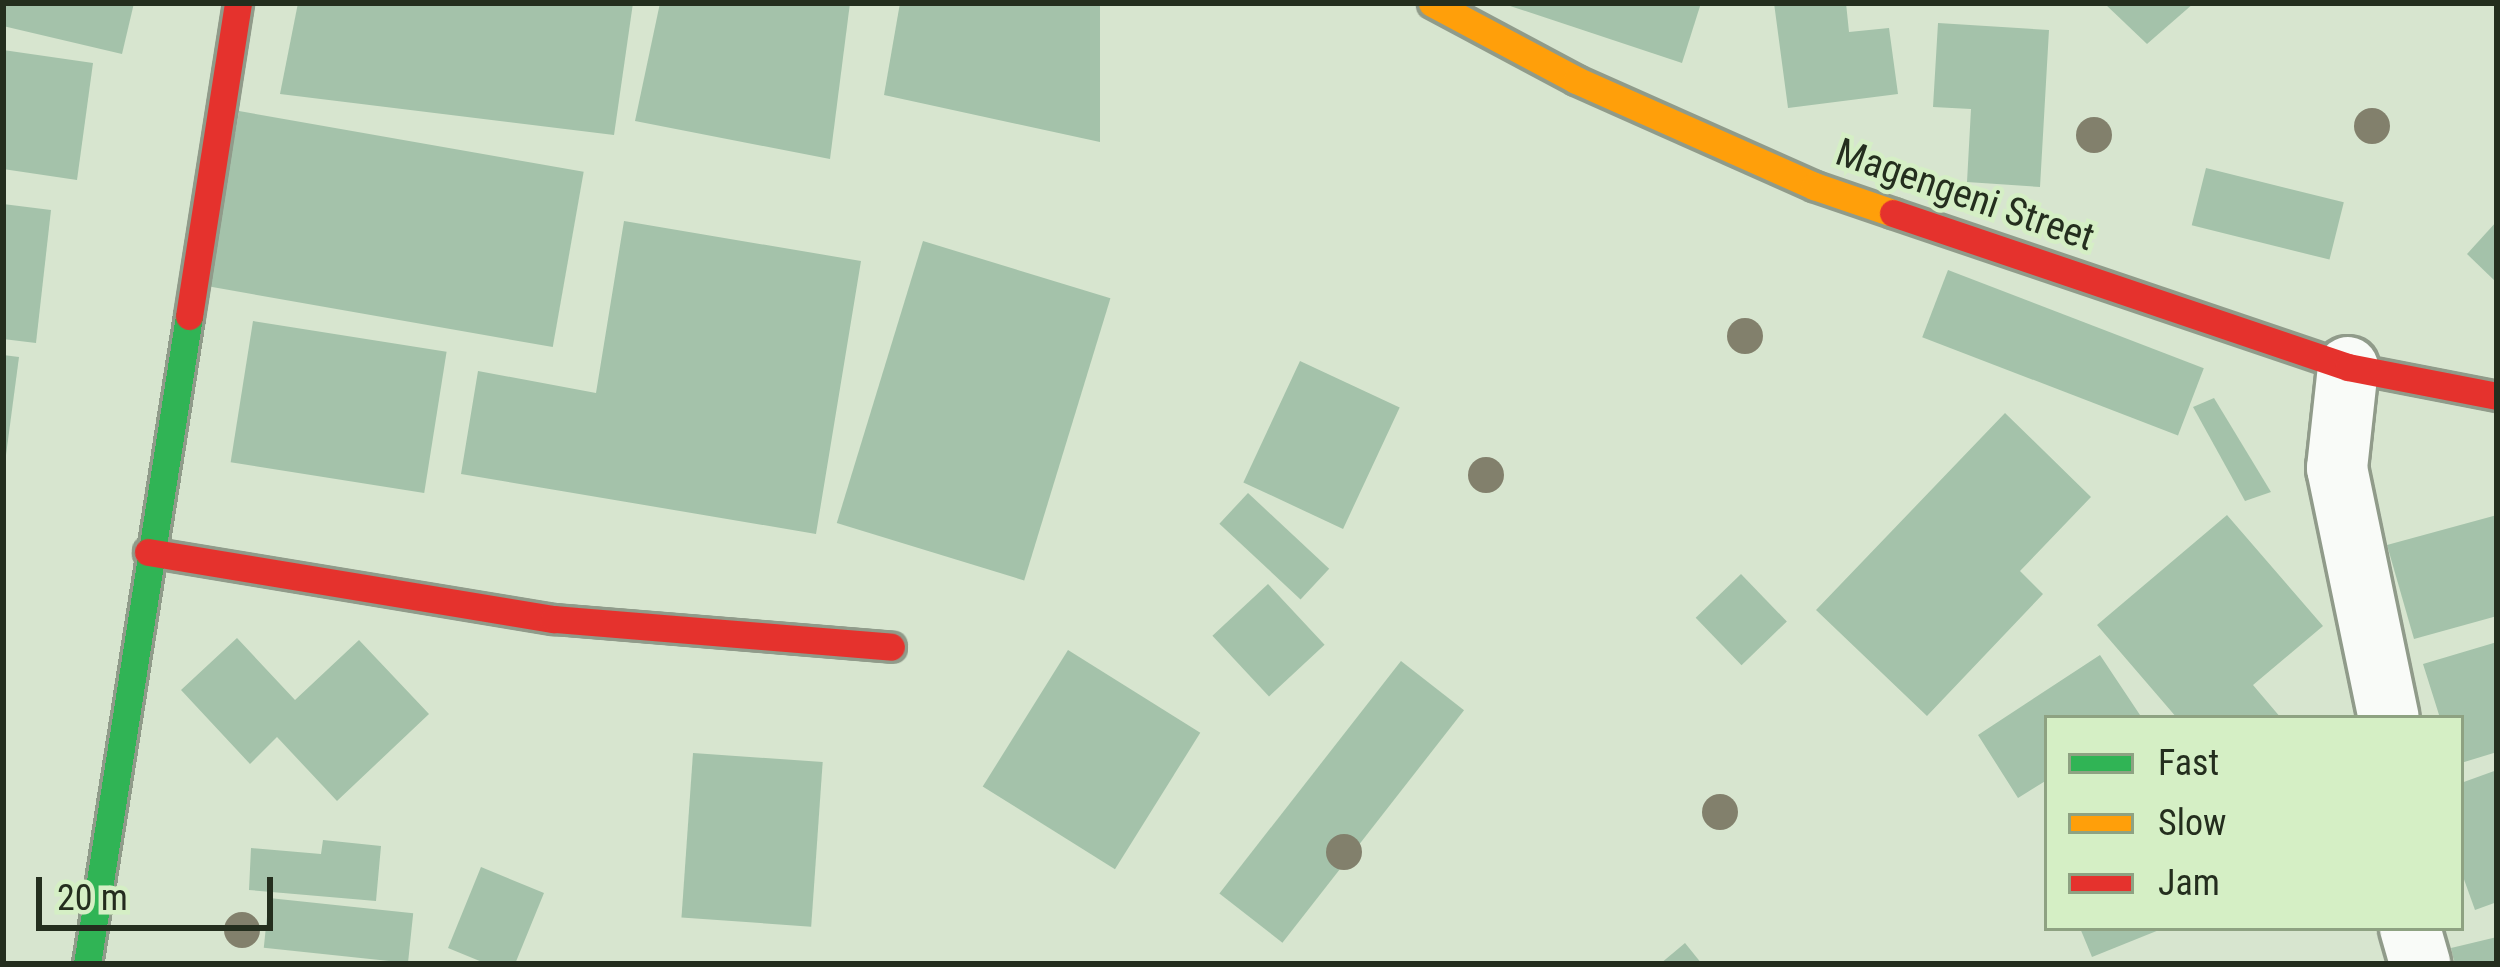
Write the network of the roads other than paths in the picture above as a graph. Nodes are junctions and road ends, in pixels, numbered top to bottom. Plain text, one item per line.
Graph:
1 (238, 3) edge
2 (1432, 3) edge
3 (2348, 367) junction
4 (2497, 396) edge
5 (148, 552) junction
6 (891, 647) dead end
7 (2388, 715) edge
8 (2411, 931) edge
9 (87, 964) edge
10 (2420, 964) edge

1 - 5 street
2 - 3 street, Magengeni Street
3 - 4 street, Magengeni Street
3 - 7 street
5 - 6 street
5 - 9 street
8 - 10 street

